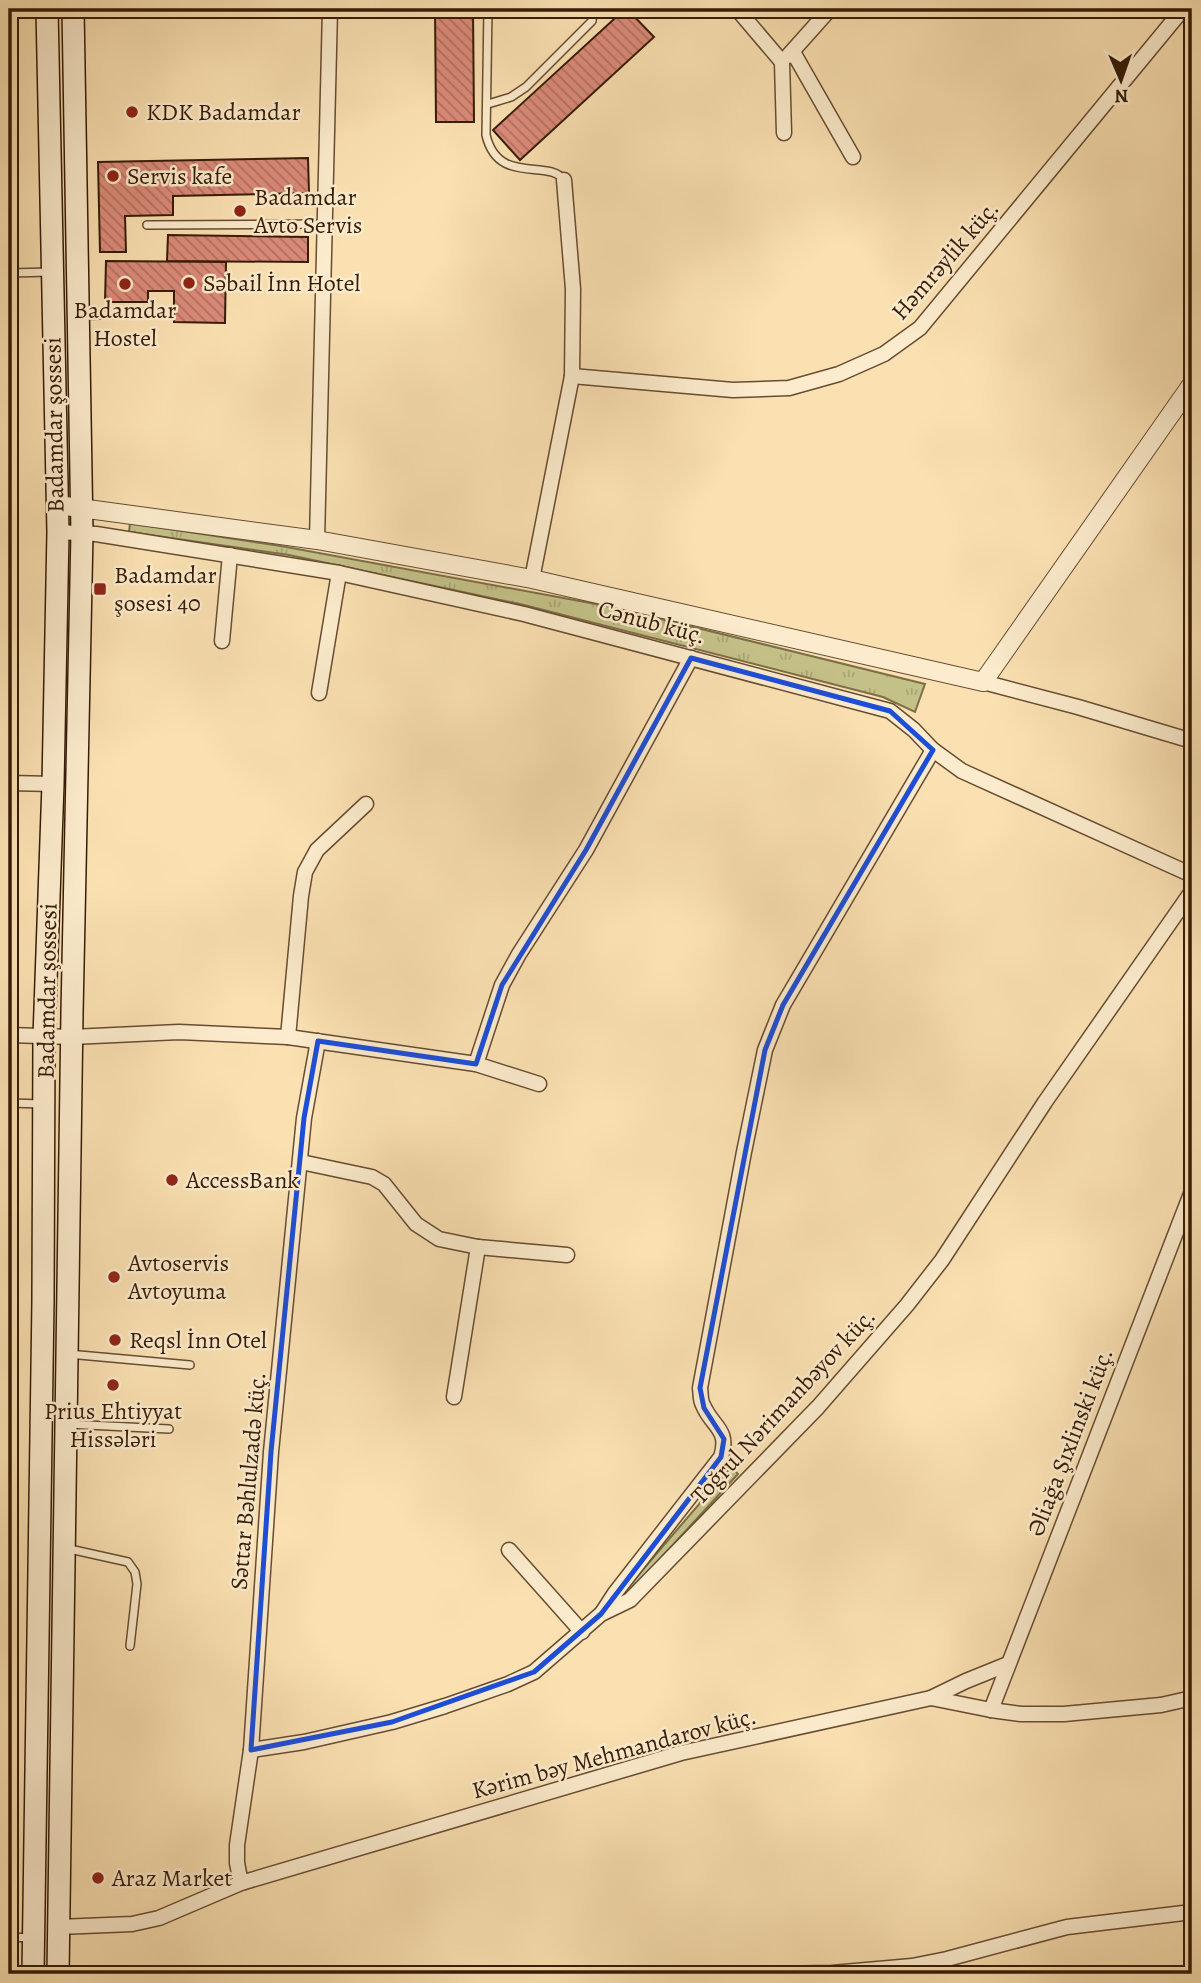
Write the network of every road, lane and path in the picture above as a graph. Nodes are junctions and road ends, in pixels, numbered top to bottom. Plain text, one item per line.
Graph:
1 (47, 9) edge
2 (73, 9) edge
3 (330, 9) edge
4 (488, 9) edge
5 (591, 9) edge
6 (737, 9) edge
7 (830, 9) edge
8 (1183, 9) edge
9 (787, 57) junction
10 (488, 104) junction
11 (784, 133) dead end
12 (853, 157) dead end
13 (564, 180) joint
14 (325, 224) junction
15 (147, 225) dead end
16 (52, 272) junction
17 (9, 273) edge
18 (159, 312) dead end
19 (79, 316) junction
20 (572, 376) junction
21 (1192, 384) edge
22 (58, 505) junction
23 (82, 506) junction
24 (58, 532) junction
25 (82, 533) junction
26 (317, 540) junction
27 (230, 555) junction
28 (340, 573) junction
29 (533, 579) junction
30 (222, 641) dead end
31 (691, 658) junction
32 (983, 682) junction
33 (318, 694) dead end
34 (1192, 741) edge
35 (933, 750) junction
36 (9, 783) edge
37 (53, 784) junction
38 (366, 804) dead end
39 (1192, 875) edge
40 (1192, 891) edge
41 (9, 1035) edge
42 (44, 1037) junction
43 (72, 1037) junction
44 (288, 1037) junction
45 (318, 1041) junction
46 (476, 1064) junction
47 (539, 1084) dead end
48 (9, 1103) edge
49 (44, 1104) junction
50 (301, 1162) junction
51 (1192, 1191) edge
52 (478, 1247) junction
53 (567, 1255) dead end
54 (68, 1354) junction
55 (190, 1364) dead end
56 (454, 1397) dead end
57 (66, 1423) junction
58 (169, 1429) dead end
59 (64, 1548) junction
60 (509, 1550) dead end
61 (38, 1607) junction
62 (64, 1609) junction
63 (601, 1614) junction
64 (582, 1632) junction
65 (130, 1646) dead end
66 (1008, 1664) junction
67 (931, 1698) junction
68 (1192, 1698) edge
69 (991, 1710) junction
70 (251, 1750) junction
71 (241, 1884) junction
72 (1192, 1912) edge
73 (59, 1927) junction
74 (9, 1937) edge
75 (33, 1938) junction
76 (33, 1974) edge
77 (58, 1974) edge
78 (771, 1974) edge

1 - 16 main road, Badamdar şossesi
2 - 19 main road, Badamdar şossesi
3 - 14 street
4 - 10 lane
5 - 10 lane
6 - 9 street
7 - 9 street
8 - 20 street, Həmrəylik küç.
9 - 11 street
9 - 12 street
10 - 13 lane
13 - 20 street
14 - 15 lane
14 - 26 street
16 - 17 lane
16 - 22 main road, Badamdar şossesi
18 - 19 lane
19 - 23 main road, Badamdar şossesi
20 - 29 street
21 - 32 street
22 - 23 street, Cənub küç.
22 - 24 main road, Badamdar şossesi
23 - 25 main road, Badamdar şossesi
23 - 26 street, Cənub küç.
24 - 25 street, Cənub küç.
24 - 37 main road, Badamdar şossesi
25 - 27 street, Cənub küç.
25 - 43 main road, Badamdar şossesi
26 - 29 street, Cənub küç.
27 - 28 street, Cənub küç.
27 - 30 street
28 - 31 street, Cənub küç.
28 - 33 street
29 - 32 street, Cənub küç.
31 - 35 street, Cənub küç.
31 - 46 street
32 - 34 street, Cənub küç.
35 - 39 street, Cənub küç.
35 - 63 street
36 - 37 street
37 - 42 main road, Badamdar şossesi
38 - 44 street
40 - 63 street, Toğrul Nərimanbəyov küç.
41 - 42 street
42 - 43 street
42 - 49 main road, Badamdar şossesi
43 - 44 street
43 - 54 main road, Badamdar şossesi
44 - 45 street
45 - 46 street
45 - 50 street, Səttar Bəhlulzadə küç.
46 - 47 street
48 - 49 lane
49 - 61 main road, Badamdar şossesi
50 - 52 street
50 - 70 street, Səttar Bəhlulzadə küç.
51 - 66 street, Əliağa Şıxlinski küç.
52 - 53 street
52 - 56 street
54 - 55 lane
54 - 57 main road, Badamdar şossesi
57 - 58 lane
57 - 59 main road, Badamdar şossesi
59 - 62 main road, Badamdar şossesi
59 - 65 lane
60 - 64 street
61 - 62 main road
61 - 75 main road, Badamdar şossesi
62 - 73 main road, Badamdar şossesi
63 - 64 street, Toğrul Nərimanbəyov küç.
64 - 70 street, Toğrul Nərimanbəyov küç.
66 - 67 street
66 - 69 street, Əliağa Şıxlinski küç.
67 - 69 street, Kərim bəy Mehmandarov küç.
67 - 71 street, Kərim bəy Mehmandarov küç.
68 - 69 street, Kərim bəy Mehmandarov küç.
70 - 71 street, Səttar Bəhlulzadə küç.
71 - 73 street, Kərim bəy Mehmandarov küç.
72 - 78 street
73 - 77 main road, Badamdar şossesi
74 - 75 lane
75 - 76 main road, Badamdar şossesi

